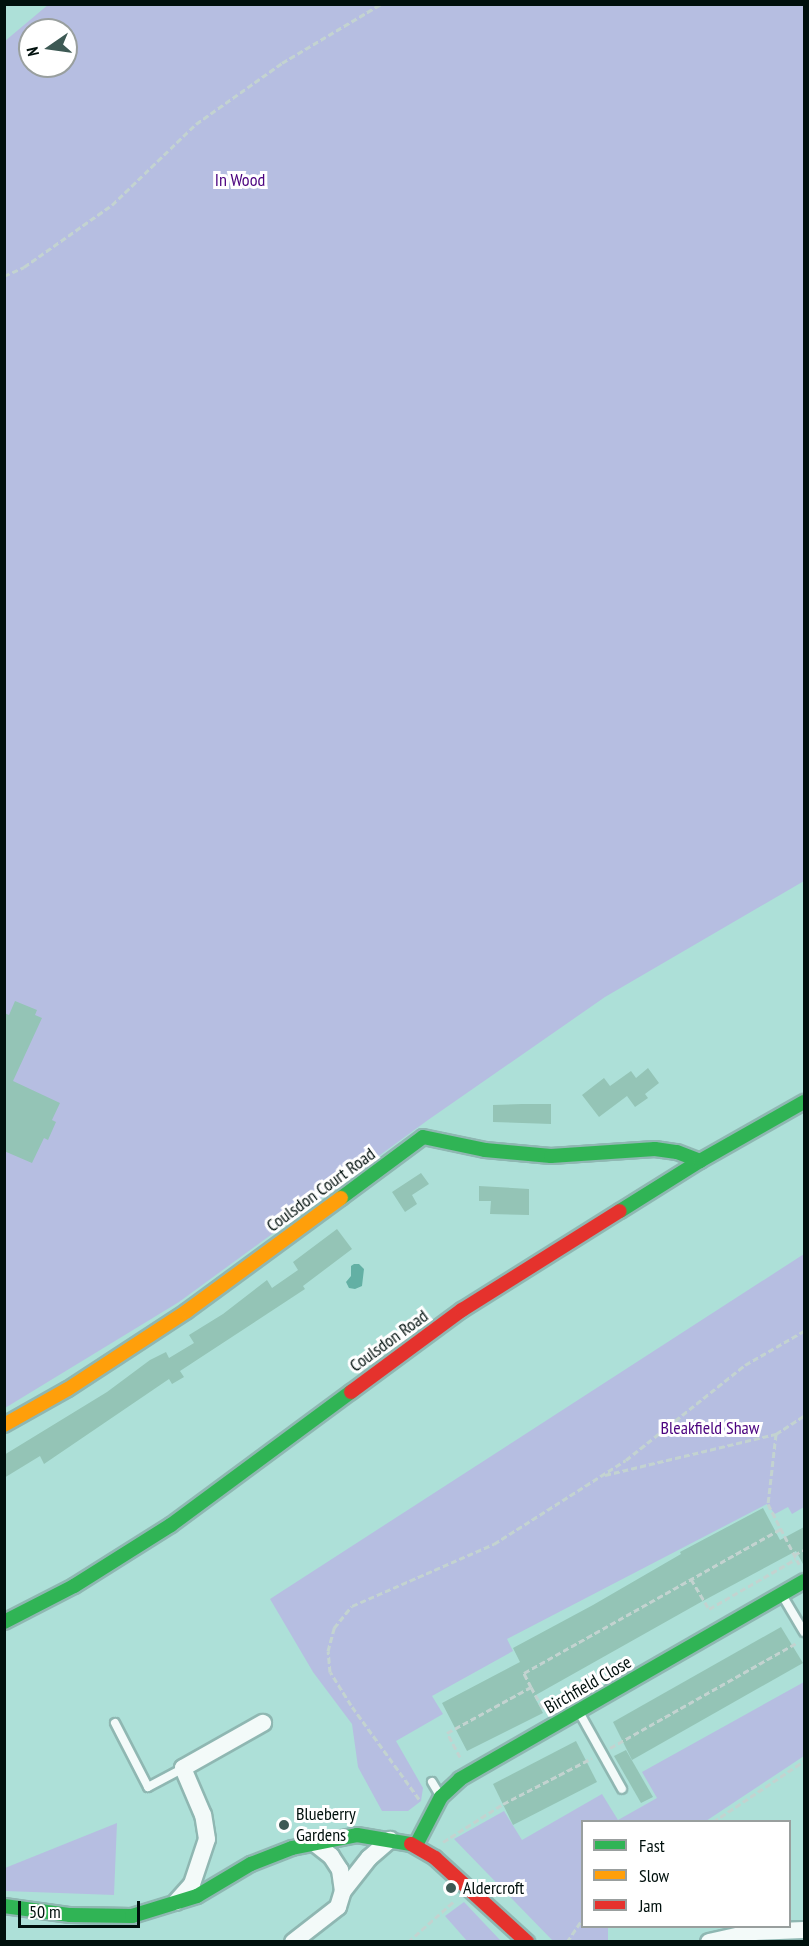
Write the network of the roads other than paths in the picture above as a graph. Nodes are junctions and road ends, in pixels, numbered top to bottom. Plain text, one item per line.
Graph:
1 (804, 1102) edge
2 (700, 1161) junction
3 (4, 1425) edge
4 (804, 1581) edge
5 (782, 1594) junction
6 (4, 1622) edge
7 (804, 1632) edge
8 (579, 1711) junction
9 (115, 1723) dead end
10 (263, 1723) dead end
11 (183, 1768) junction
12 (432, 1782) dead end
13 (622, 1789) dead end
14 (441, 1797) junction
15 (390, 1840) junction
16 (313, 1842) junction
17 (421, 1849) junction
18 (343, 1891) junction
19 (176, 1902) junction
20 (4, 1906) edge
21 (748, 1930) edge
22 (804, 1930) edge
23 (293, 1941) edge
24 (528, 1941) edge
25 (710, 1941) edge

1 - 2 street, Coulsdon Road
2 - 3 street, Coulsdon Court Road
2 - 6 street, Coulsdon Road
4 - 5 street, Birchfield Close
5 - 7 lane
5 - 8 street, Birchfield Close
8 - 13 lane
8 - 14 street, Birchfield Close
9 - 11 lane
10 - 11 street
11 - 19 street
12 - 14 lane
14 - 17 street, Birchfield Close
15 - 16 street
15 - 17 street
15 - 18 street
16 - 18 street
16 - 19 street
17 - 24 street
18 - 23 street
19 - 20 street
21 - 22 street
21 - 25 street

